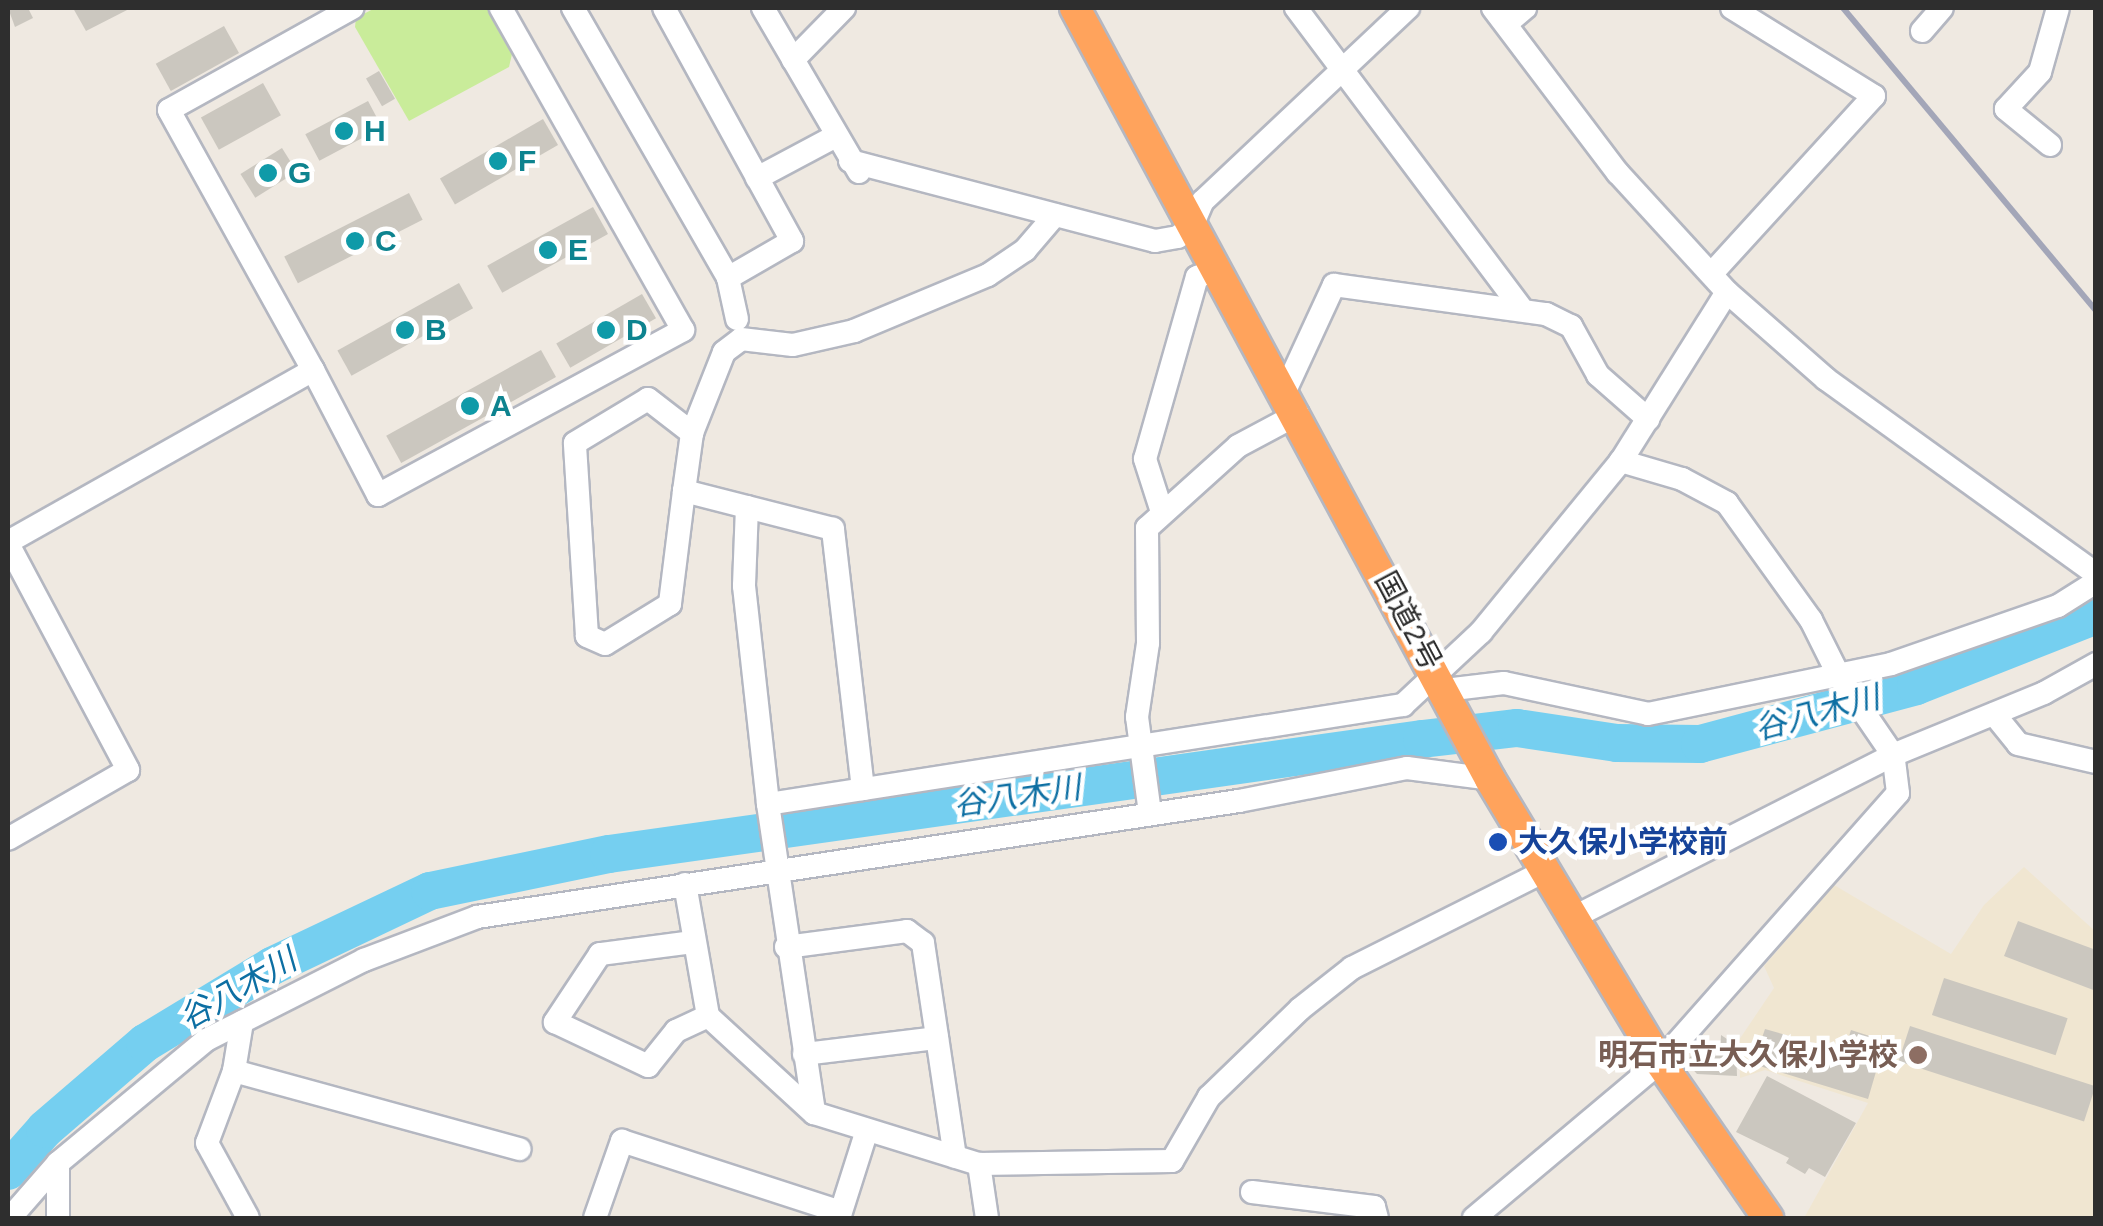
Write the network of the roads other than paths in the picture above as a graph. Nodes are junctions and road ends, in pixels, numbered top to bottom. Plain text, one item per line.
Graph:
1 (352, 8) edge
2 (501, 8) edge
3 (573, 8) edge
4 (664, 8) edge
5 (763, 8) edge
6 (1075, 8) edge
7 (1296, 8) edge
8 (1408, 8) edge
9 (1525, 8) edge
10 (1732, 8) edge
11 (1942, 8) edge
12 (2058, 8) edge
13 (830, 13) edge
14 (1500, 16) edge
15 (1922, 32) dead end
16 (792, 60) junction
17 (1346, 70) junction
18 (836, 136) junction
19 (2050, 145) dead end
20 (757, 178) junction
21 (1054, 215) junction
22 (1194, 224) junction
23 (1218, 269) junction
24 (1714, 272) junction
25 (728, 278) junction
26 (1728, 292) junction
27 (1520, 306) junction
28 (736, 319) dead end
29 (313, 370) junction
30 (1291, 403) junction
31 (1648, 420) junction
32 (692, 433) junction
33 (1621, 461) junction
34 (684, 490) junction
35 (747, 507) junction
36 (1162, 512) junction
37 (8, 543) edge
38 (2096, 574) edge
39 (2096, 582) edge
40 (2096, 664) edge
41 (1839, 676) junction
42 (1440, 680) junction
43 (1994, 714) junction
44 (1138, 746) junction
45 (1892, 754) junction
46 (2096, 762) edge
47 (1490, 779) junction
48 (863, 789) junction
49 (768, 804) junction
50 (1150, 814) junction
51 (8, 839) edge
52 (776, 867) junction
53 (1544, 871) junction
54 (685, 884) junction
55 (1578, 916) junction
56 (693, 942) junction
57 (786, 947) junction
58 (708, 1016) junction
59 (242, 1022) junction
60 (938, 1038) junction
61 (804, 1054) junction
62 (1660, 1062) junction
63 (234, 1072) junction
64 (814, 1114) junction
65 (867, 1130) junction
66 (520, 1149) dead end
67 (955, 1156) junction
68 (58, 1163) junction
69 (979, 1164) junction
70 (1252, 1192) dead end
71 (849, 1216) edge
72 (10, 1218) edge
73 (58, 1218) edge
74 (248, 1218) edge
75 (595, 1218) edge
76 (986, 1218) edge
77 (1377, 1218) edge
78 (1474, 1218) edge
79 (1768, 1218) edge

1 - 29 street
2 - 29 street
3 - 25 street
4 - 20 street
5 - 16 street
6 - 22 highway, 国道2号
7 - 17 street
8 - 17 street
9 - 14 street
10 - 24 street
11 - 15 street
12 - 19 street
13 - 16 street
14 - 24 street
16 - 18 street
17 - 22 street
17 - 27 street
18 - 20 street
18 - 21 street
20 - 25 street
21 - 22 street
21 - 32 street
22 - 23 highway, 国道2号
23 - 30 highway, 国道2号
23 - 36 street
24 - 26 street
25 - 28 street
26 - 31 street
26 - 38 street
27 - 30 street
27 - 31 street
29 - 37 street
30 - 36 street
30 - 42 highway, 国道2号
31 - 33 street
32 - 34 street
32 - 34 street
33 - 41 street
33 - 42 street
34 - 35 street
35 - 48 street
35 - 49 street
36 - 44 street
37 - 51 street
39 - 41 street
40 - 43 street
41 - 42 street
41 - 45 street
42 - 44 street
42 - 47 highway, 国道2号
43 - 45 street
43 - 46 street
44 - 48 street
44 - 50 street
45 - 55 street
45 - 62 street
47 - 50 street
47 - 53 highway, 国道2号
48 - 49 street
49 - 52 street
50 - 52 street
52 - 54 street
52 - 57 street
53 - 55 highway, 国道2号
53 - 69 street
54 - 56 street
54 - 59 street
55 - 62 highway, 国道2号
56 - 58 street
56 - 58 street
57 - 60 street
57 - 61 street
58 - 64 street
59 - 63 street
59 - 68 street
60 - 61 street
60 - 67 street
61 - 64 street
62 - 78 street
62 - 79 highway, 国道2号
63 - 66 street
63 - 74 street
64 - 65 street
65 - 67 street
65 - 71 street
67 - 69 street
68 - 72 street
68 - 73 street
69 - 76 street
70 - 77 street
71 - 75 street

